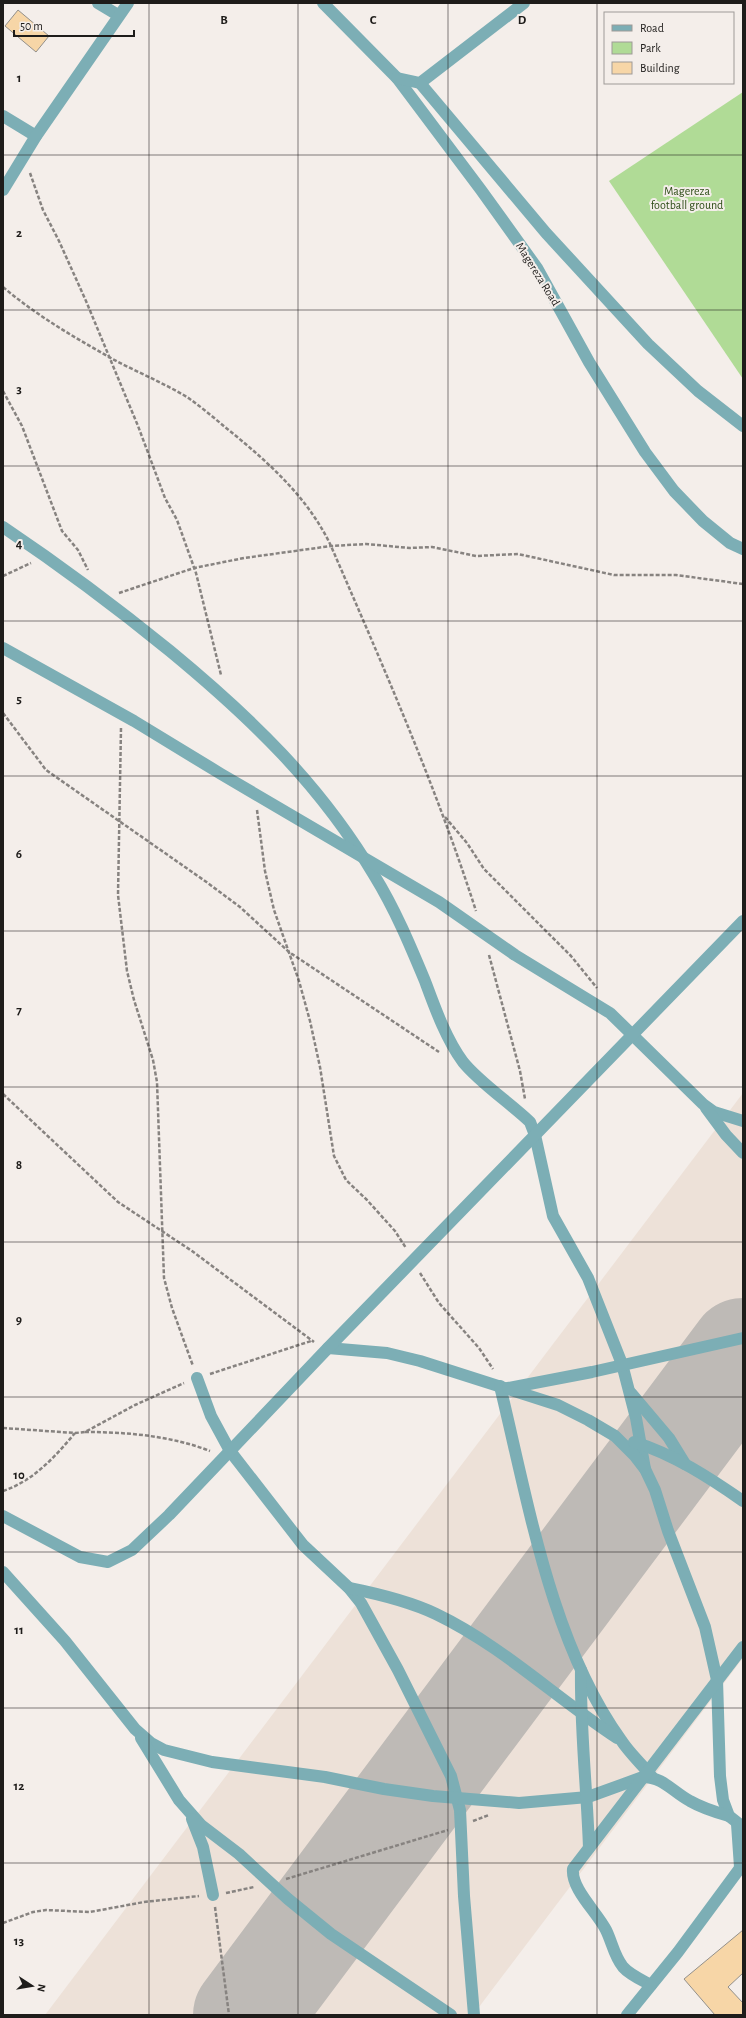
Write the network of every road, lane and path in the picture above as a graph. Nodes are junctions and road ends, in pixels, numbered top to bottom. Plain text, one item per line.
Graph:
1 (98, 3) edge
2 (128, 3) edge
3 (323, 3) edge
4 (524, 3) edge
5 (118, 15) junction
6 (397, 78) junction
7 (420, 83) junction
8 (3, 116) edge
9 (36, 136) junction
10 (24, 155) junction
11 (3, 190) edge
12 (3, 288) edge
13 (108, 356) junction
14 (3, 391) edge
15 (743, 426) edge
16 (3, 527) edge
17 (331, 546) junction
18 (743, 549) edge
19 (48, 557) junction
20 (194, 568) junction
21 (3, 576) edge
22 (743, 584) edge
23 (99, 595) junction
24 (3, 648) edge
25 (226, 697) junction
26 (3, 713) edge
27 (121, 714) junction
28 (254, 793) junction
29 (443, 816) junction
30 (121, 822) junction
31 (361, 854) junction
32 (743, 921) edge
33 (482, 931) junction
34 (289, 952) junction
35 (488, 953) dead end
36 (610, 1013) junction
37 (632, 1035) junction
38 (445, 1055) dead end
39 (3, 1094) edge
40 (703, 1104) junction
41 (743, 1121) edge
42 (530, 1122) junction
43 (535, 1135) junction
44 (743, 1153) edge
45 (163, 1233) junction
46 (413, 1260) junction
47 (743, 1338) edge
48 (312, 1340) junction
49 (328, 1348) junction
50 (622, 1364) junction
51 (197, 1378) junction
52 (504, 1387) junction
53 (630, 1392) junction
54 (3, 1428) edge
55 (85, 1432) junction
56 (76, 1433) junction
57 (615, 1436) junction
58 (640, 1444) junction
59 (227, 1454) junction
60 (686, 1465) junction
61 (645, 1469) junction
62 (3, 1491) edge
63 (743, 1501) edge
64 (3, 1516) edge
65 (3, 1572) edge
66 (349, 1588) junction
67 (743, 1647) edge
68 (581, 1669) junction
69 (717, 1680) junction
70 (582, 1715) junction
71 (135, 1729) junction
72 (620, 1739) junction
73 (648, 1775) junction
74 (588, 1797) junction
75 (458, 1798) junction
76 (190, 1814) junction
77 (736, 1822) edge
78 (589, 1848) junction
79 (742, 1866) edge
80 (213, 1895) joint
81 (651, 1985) junction
82 (229, 2015) edge
83 (451, 2015) edge
84 (474, 2015) edge
85 (627, 2015) edge

1 - 5 street
2 - 5 street
3 - 6 street, Magereza Road
4 - 7 street
5 - 9 street
6 - 7 street
6 - 18 street, Magereza Road
7 - 15 street
8 - 9 street
9 - 10 street
10 - 11 street
10 - 13 path
12 - 13 path
13 - 17 path
13 - 20 path
14 - 23 path
16 - 19 street
17 - 20 path
17 - 22 path
17 - 29 path
19 - 21 path
19 - 23 street
20 - 23 path
20 - 25 path
23 - 25 street
24 - 27 street
25 - 31 street
26 - 30 path
27 - 28 street
27 - 30 path
28 - 31 street
28 - 34 path
29 - 33 path
29 - 36 path
30 - 34 path
30 - 45 path
31 - 33 street
31 - 42 street
32 - 37 street
33 - 36 street
34 - 38 path
34 - 46 path
35 - 42 path
36 - 37 street
37 - 40 street
37 - 43 street
39 - 45 path
40 - 41 street
40 - 44 street
42 - 43 street
43 - 46 street
43 - 50 street
45 - 48 path
45 - 51 path
46 - 49 street
46 - 52 path
47 - 50 street
48 - 49 path
48 - 51 path
49 - 52 street
49 - 59 street
50 - 52 street
50 - 53 street
51 - 55 path
51 - 59 street
52 - 57 street
52 - 68 street
53 - 58 street
53 - 60 street
54 - 56 path
55 - 56 path
55 - 59 path
56 - 62 path
57 - 58 street
57 - 61 street
58 - 60 street
58 - 61 street
59 - 64 street
59 - 66 street
60 - 63 street
61 - 69 street
65 - 71 street
66 - 70 street
66 - 75 street
67 - 69 street
68 - 70 street
68 - 72 street
69 - 73 street
69 - 77 street
70 - 72 street
70 - 74 street
71 - 75 street
71 - 76 street
72 - 73 street
73 - 74 street
73 - 77 street
73 - 78 street
74 - 75 street
74 - 78 street
75 - 84 street
76 - 80 street
76 - 83 street
77 - 79 street
78 - 81 street
79 - 81 street
80 - 82 path
81 - 85 street

